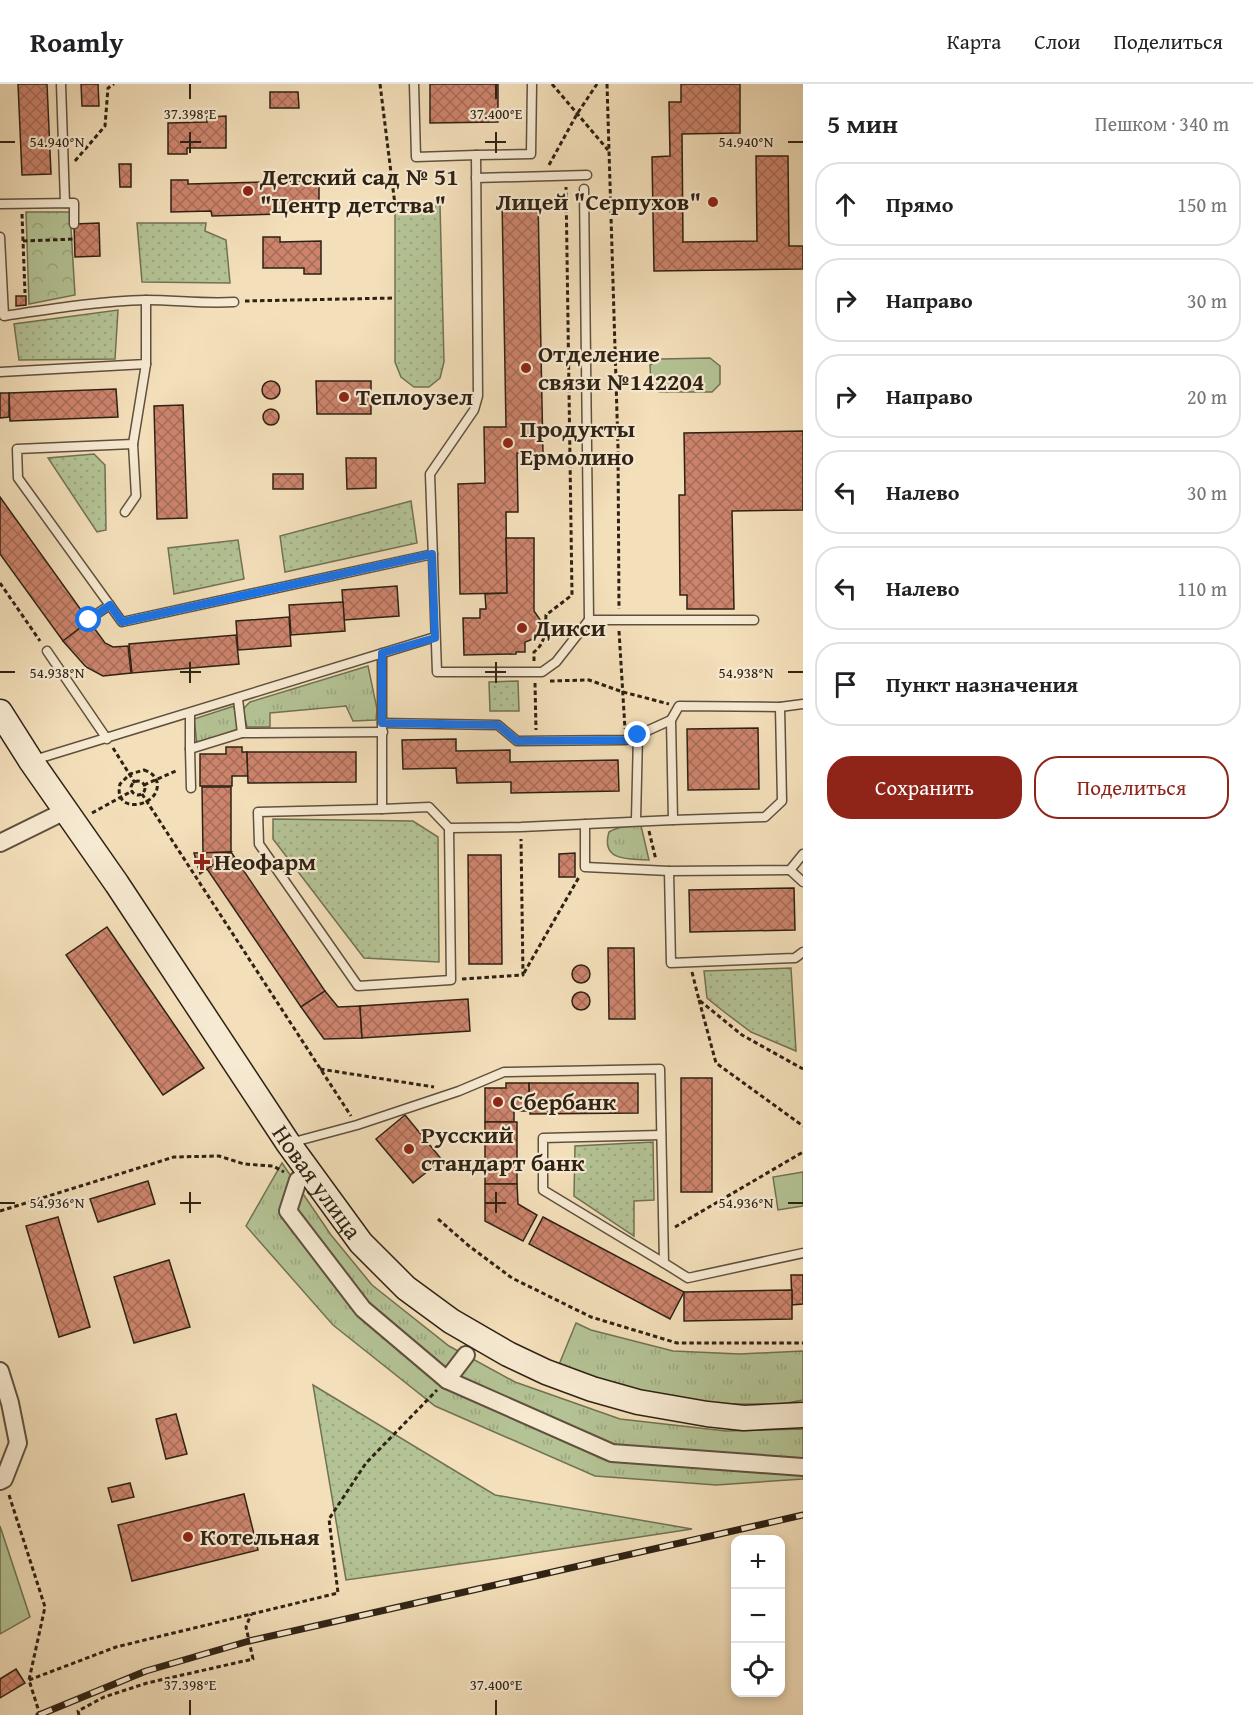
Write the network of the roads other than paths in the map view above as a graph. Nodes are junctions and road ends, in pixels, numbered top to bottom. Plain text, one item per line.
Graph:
1 (62, 84) edge
2 (414, 84) edge
3 (532, 84) edge
4 (476, 155) junction
5 (587, 175) dead end
6 (477, 178) junction
7 (584, 189) dead end
8 (65, 203) junction
9 (0, 204) edge
10 (74, 224) dead end
11 (0, 237) edge
12 (1, 270) edge
13 (146, 300) junction
14 (234, 302) road end
15 (146, 364) junction
16 (0, 372) edge
17 (133, 444) junction
18 (125, 512) dead end
19 (432, 554) junction
20 (110, 605) junction
21 (89, 620) dead end
22 (589, 620) junction
23 (754, 620) dead end
24 (435, 638) junction
25 (47, 651) dead end
26 (382, 653) junction
27 (238, 699) junction
28 (803, 704) edge
29 (780, 707) junction
30 (0, 712) edge
31 (190, 713) junction
32 (671, 720) junction
33 (382, 727) junction
34 (242, 733) junction
35 (638, 735) junction
36 (107, 739) junction
37 (190, 749) junction
38 (31, 761) junction
39 (191, 788) dead end
40 (382, 809) junction
41 (65, 811) junction
42 (636, 820) junction
43 (673, 820) junction
44 (585, 824) junction
45 (449, 828) junction
46 (0, 843) edge
47 (803, 854) edge
48 (790, 870) junction
49 (669, 871) junction
50 (803, 882) edge
51 (803, 952) edge
52 (661, 1135) junction
53 (288, 1143) junction
54 (298, 1180) road end
55 (803, 1253) edge
56 (663, 1263) junction
57 (466, 1355) dead end
58 (0, 1371) edge
59 (447, 1380) junction
60 (803, 1415) edge
61 (803, 1467) edge
62 (2, 1480) edge

1 - 8 lane
2 - 4 lane
3 - 4 lane
4 - 6 lane
5 - 6 lane
6 - 19 lane
7 - 22 lane
8 - 9 lane
8 - 10 lane
11 - 12 lane
12 - 13 lane
13 - 14 lane
13 - 15 lane
15 - 16 lane
15 - 17 lane
17 - 18 lane
17 - 20 lane
19 - 20 lane
19 - 24 lane
20 - 21 lane
22 - 23 lane
22 - 24 lane
24 - 26 lane
25 - 36 lane
26 - 27 lane
26 - 33 lane
27 - 31 lane
27 - 34 lane
28 - 29 lane
29 - 32 lane
29 - 43 lane
30 - 38 street, Новая улица
31 - 36 lane
31 - 37 lane
32 - 35 lane
32 - 43 lane
33 - 34 lane
33 - 35 lane
33 - 40 lane
34 - 37 lane
35 - 42 lane
36 - 38 lane
37 - 39 lane
38 - 41 street, Новая улица
40 - 45 lane
40 - 45 lane
41 - 46 street
41 - 53 street, Новая улица
42 - 43 lane
42 - 44 lane
44 - 45 lane
44 - 49 lane
47 - 48 lane
48 - 49 lane
48 - 50 lane
49 - 51 lane
52 - 53 lane
52 - 56 lane
52 - 56 lane
53 - 60 street, Новая улица
54 - 59 street
55 - 56 lane
57 - 59 street
58 - 62 street
59 - 61 street

